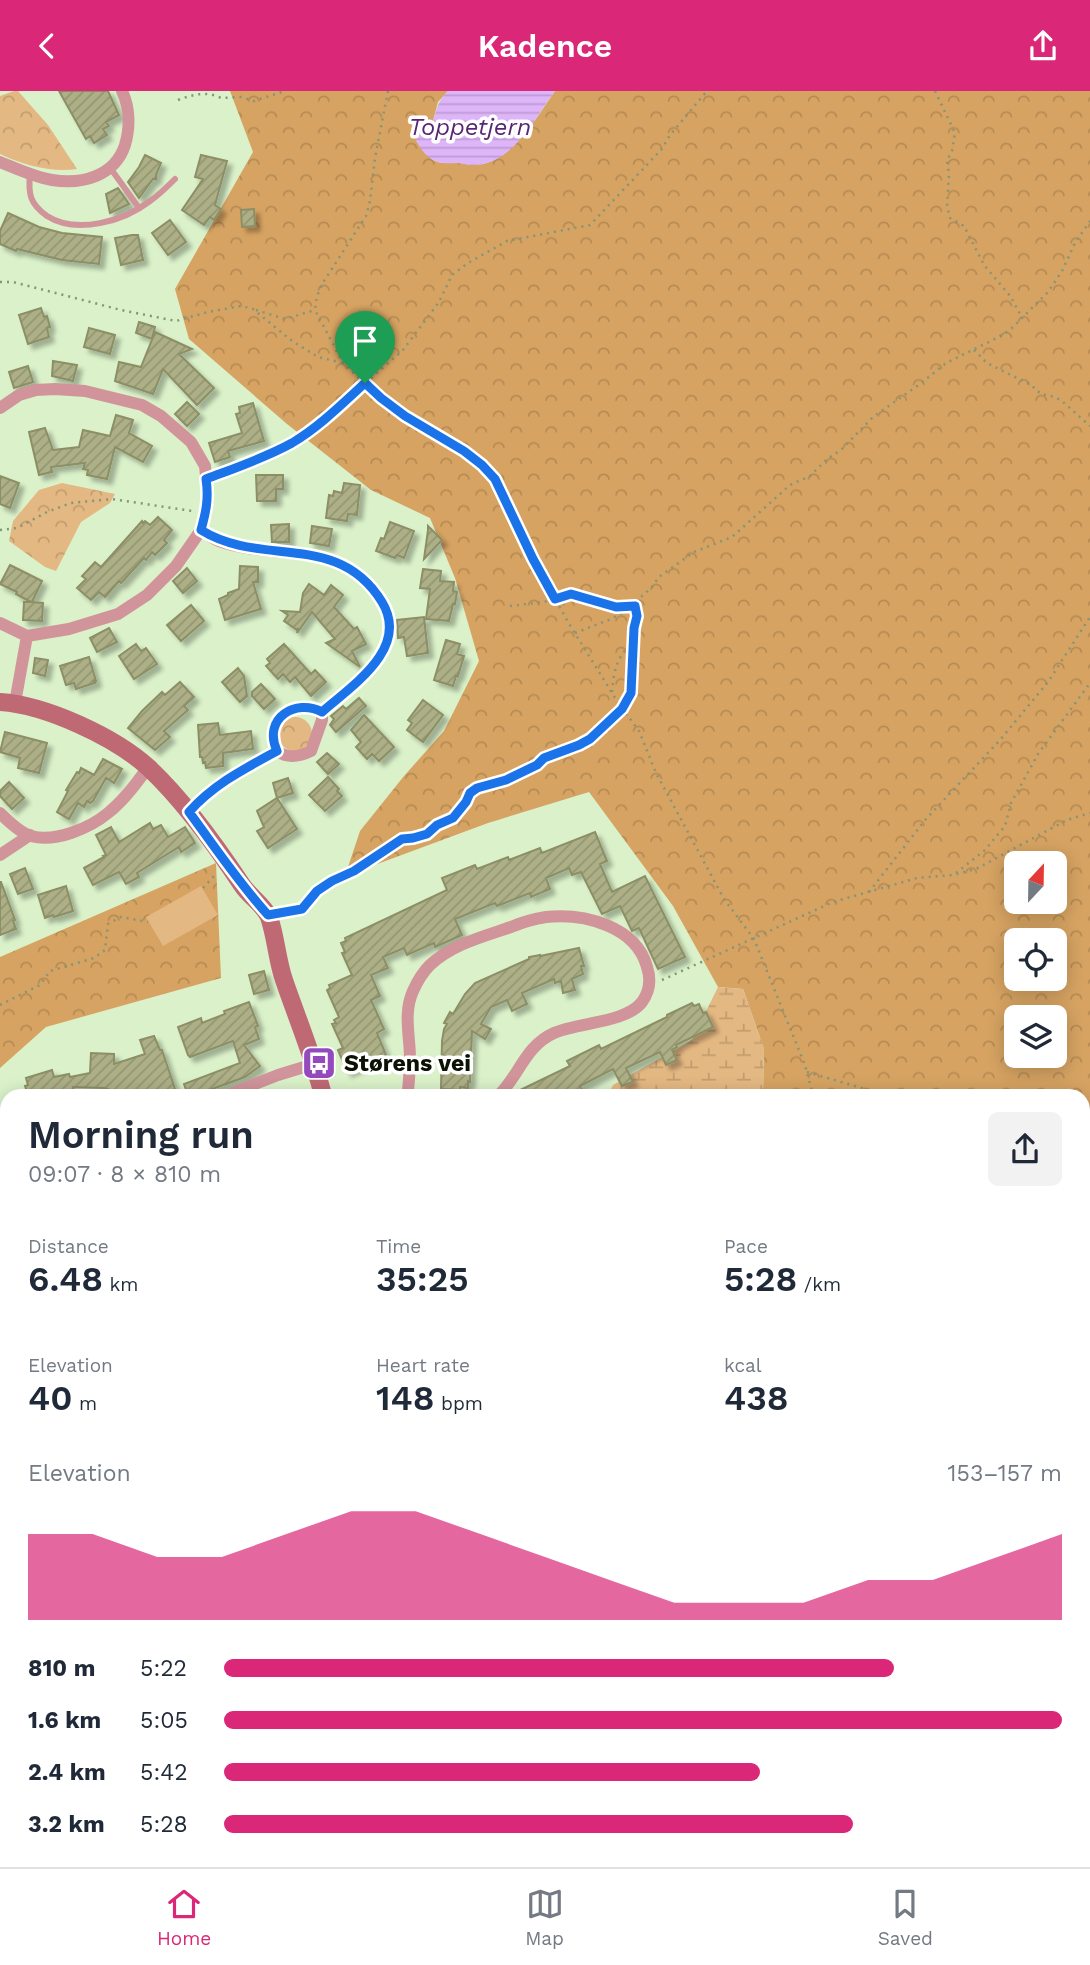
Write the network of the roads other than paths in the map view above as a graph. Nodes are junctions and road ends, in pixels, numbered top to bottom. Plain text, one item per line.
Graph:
1 (122, 91) edge
2 (0, 162) edge
3 (111, 169) junction
4 (30, 174) junction
5 (174, 179) dead end
6 (139, 208) junction
7 (0, 408) edge
8 (201, 530) junction
9 (0, 623) edge
10 (27, 636) junction
11 (8, 703) edge
12 (322, 712) junction
13 (148, 767) junction
14 (0, 813) edge
15 (30, 835) junction
16 (0, 855) edge
17 (314, 1065) junction
18 (242, 1089) edge
19 (321, 1089) edge
20 (411, 1089) edge
21 (505, 1089) edge

1 - 3 street
2 - 4 street
3 - 4 street
3 - 6 lane
4 - 6 lane
5 - 6 lane
7 - 8 street
8 - 10 street
8 - 12 street
9 - 10 street
10 - 11 street
11 - 13 street
12 - 12 street
13 - 15 street
13 - 17 street
14 - 15 street
15 - 16 street
17 - 18 street
17 - 19 street
20 - 21 street

